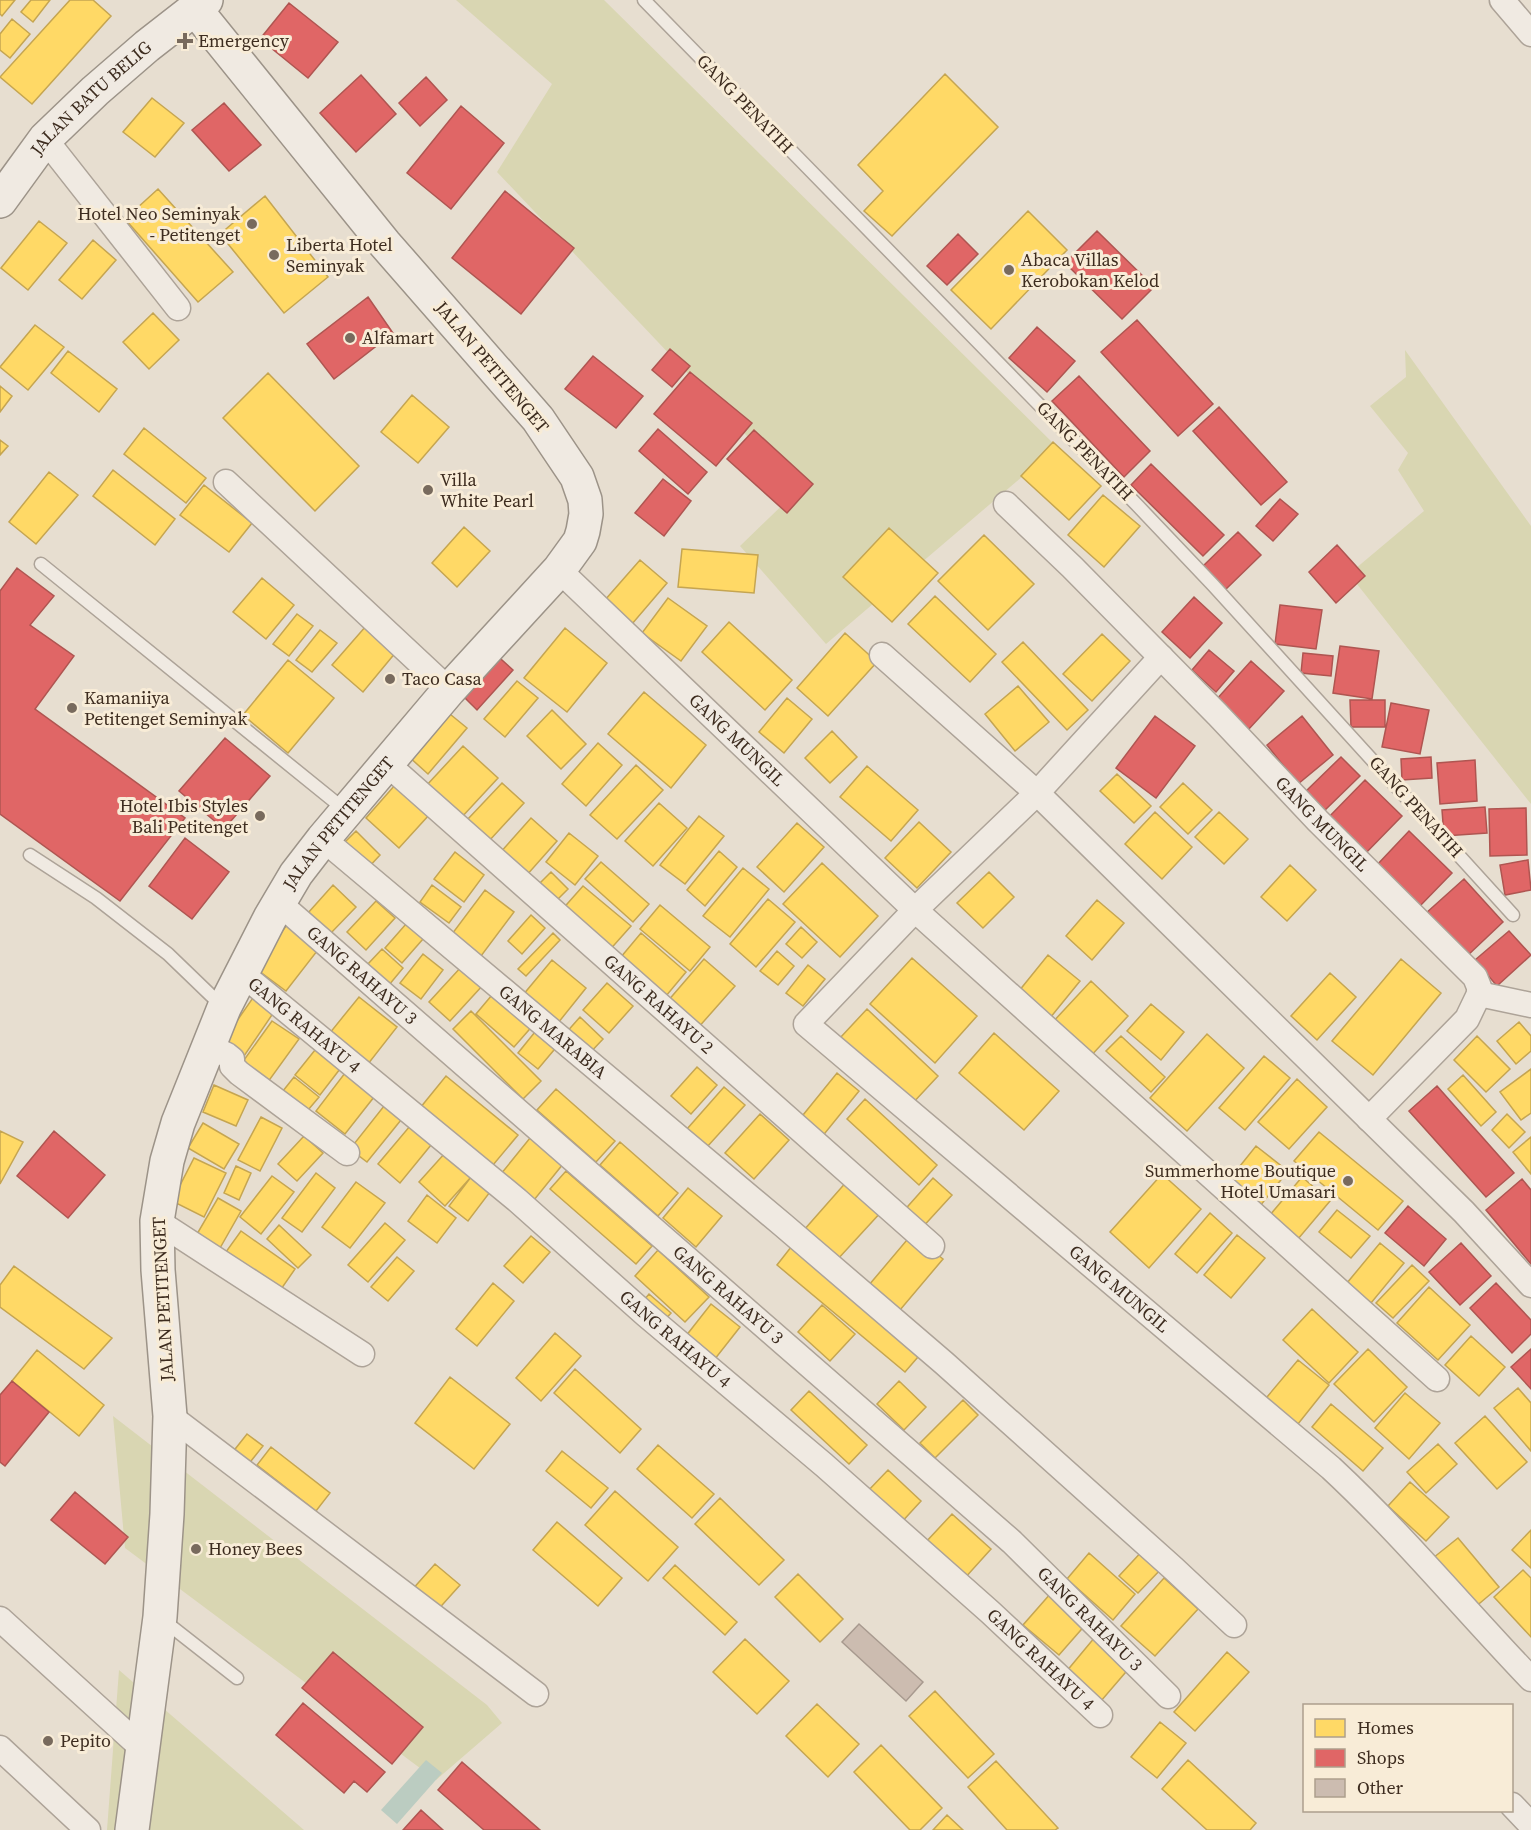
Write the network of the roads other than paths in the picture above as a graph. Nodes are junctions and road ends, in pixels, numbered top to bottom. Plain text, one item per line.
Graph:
1 (644, 0) edge
2 (1502, 0) edge
3 (201, 5) edge
4 (1531, 34) edge
5 (45, 139) junction
6 (0, 201) edge
7 (178, 308) dead end
8 (226, 482) dead end
9 (1006, 504) dead end
10 (41, 564) dead end
11 (559, 570) junction
12 (882, 655) dead end
13 (1161, 657) junction
14 (449, 690) junction
15 (386, 763) junction
16 (1037, 793) junction
17 (346, 811) junction
18 (323, 838) junction
19 (30, 855) dead end
20 (279, 903) junction
21 (915, 910) junction
22 (1514, 915) dead end
23 (241, 973) junction
24 (1479, 994) junction
25 (1531, 1005) edge
26 (224, 1008) junction
27 (209, 1046) junction
28 (1369, 1119) junction
29 (347, 1153) dead end
30 (157, 1221) junction
31 (932, 1246) dead end
32 (1531, 1285) edge
33 (362, 1354) dead end
34 (1437, 1379) dead end
35 (170, 1416) junction
36 (160, 1617) junction
37 (0, 1619) edge
38 (1233, 1625) dead end
39 (237, 1678) dead end
40 (1531, 1679) edge
41 (536, 1694) dead end
42 (1168, 1696) dead end
43 (1100, 1715) dead end
44 (0, 1748) edge
45 (142, 1748) junction
46 (1513, 1806) edge
47 (1531, 1825) edge
48 (88, 1830) edge
49 (132, 1830) edge

1 - 22 lane, GANG PENATIH
2 - 4 street
3 - 5 main road, JALAN BATU BELIG
3 - 11 main road, JALAN PETITENGET
5 - 6 main road, JALAN BATU BELIG
5 - 7 street
8 - 14 street
9 - 13 street, GANG MUNGIL
10 - 17 lane
11 - 14 main road, JALAN PETITENGET
11 - 21 street, GANG MUNGIL
12 - 16 street
13 - 16 street, GANG MUNGIL
13 - 24 street, GANG MUNGIL
14 - 15 main road, JALAN PETITENGET
15 - 17 main road, JALAN PETITENGET
15 - 31 street, GANG RAHAYU 2
16 - 21 street, GANG MUNGIL
16 - 28 street
17 - 18 main road, JALAN PETITENGET
18 - 20 main road, JALAN PETITENGET
18 - 38 street, GANG MARABIA
19 - 26 lane
20 - 23 main road, JALAN PETITENGET
20 - 42 street, GANG RAHAYU 3
21 - 34 street, GANG MUNGIL
21 - 40 street, GANG MUNGIL
23 - 26 main road, JALAN PETITENGET
23 - 43 street, GANG RAHAYU 4
24 - 25 street
24 - 28 street
26 - 27 main road, JALAN PETITENGET
27 - 29 street
27 - 30 main road, JALAN PETITENGET
28 - 32 street
30 - 33 street
30 - 35 main road, JALAN PETITENGET
35 - 36 main road, JALAN PETITENGET
35 - 41 street
36 - 39 lane
36 - 45 main road, JALAN PETITENGET
37 - 45 street
44 - 48 street
45 - 49 main road, JALAN PETITENGET
46 - 47 street

